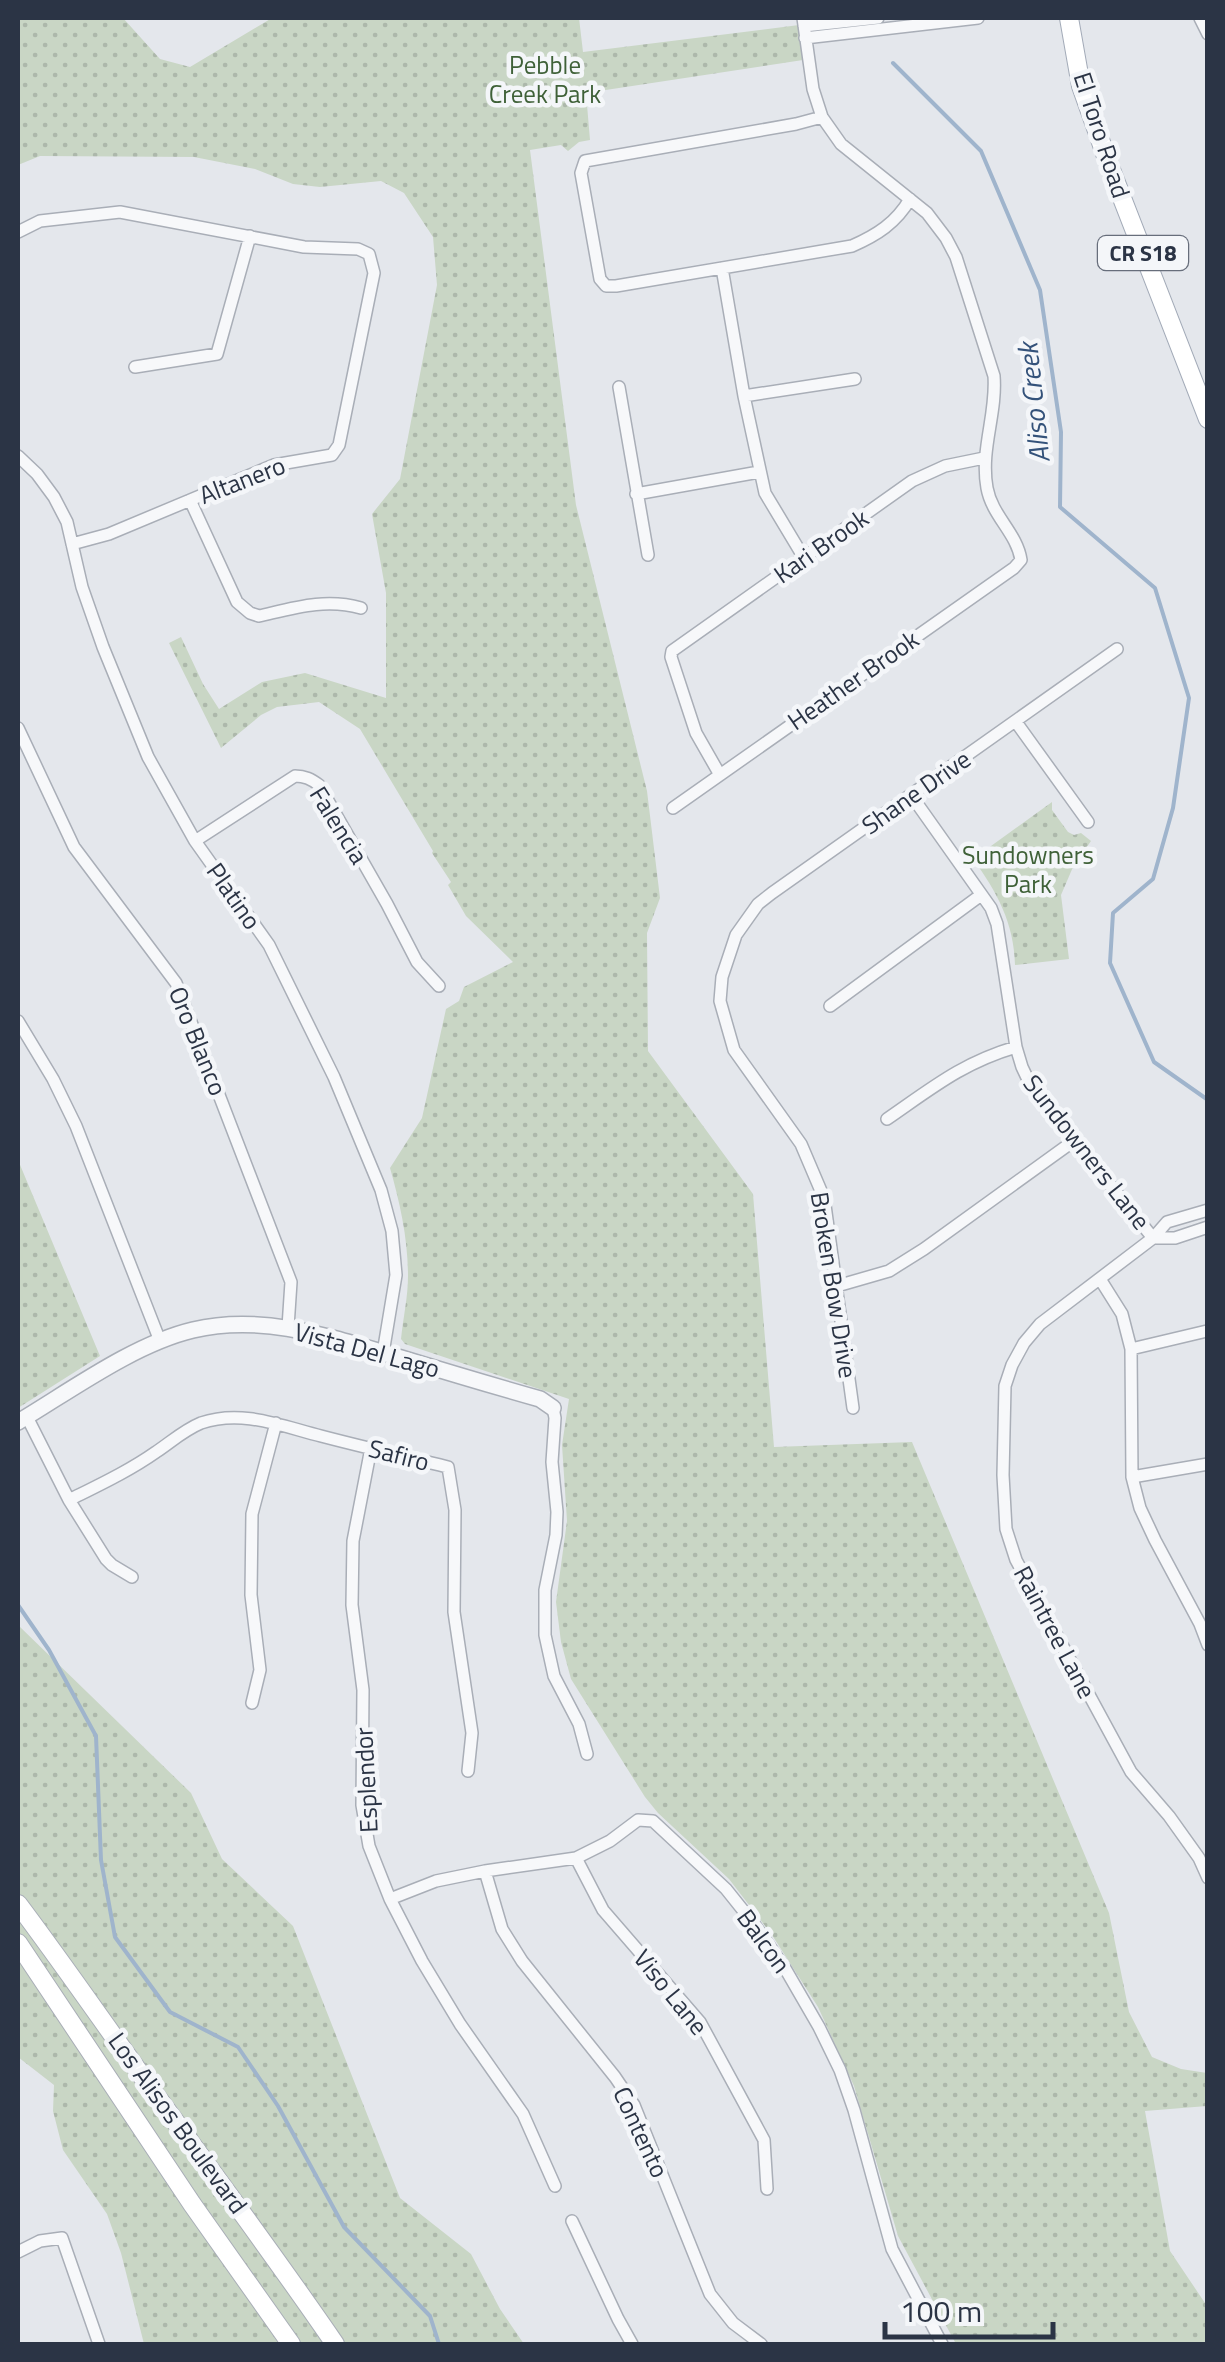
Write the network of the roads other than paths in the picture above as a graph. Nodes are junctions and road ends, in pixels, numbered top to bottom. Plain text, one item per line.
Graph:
1 (878, 18) edge
2 (978, 18) edge
3 (1069, 18) edge
4 (1200, 18) edge
5 (804, 27) edge
6 (1208, 34) edge
7 (822, 118) junction
8 (910, 199) junction
9 (18, 232) edge
10 (250, 236) junction
11 (722, 268) junction
12 (135, 366) dead end
13 (855, 379) dead end
14 (619, 387) dead end
15 (744, 396) junction
16 (1208, 419) edge
17 (18, 456) edge
18 (984, 458) junction
19 (759, 472) junction
20 (636, 494) junction
21 (190, 500) junction
22 (72, 544) junction
23 (648, 555) dead end
24 (804, 558) junction
25 (360, 608) dead end
26 (1117, 649) dead end
27 (1016, 722) junction
28 (18, 728) edge
29 (720, 774) junction
30 (911, 795) junction
31 (674, 808) dead end
32 (1088, 822) dead end
33 (195, 841) junction
34 (980, 895) junction
35 (730, 950) joint
36 (440, 986) dead end
37 (830, 1006) dead end
38 (18, 1021) edge
39 (1016, 1047) junction
40 (887, 1120) dead end
41 (1075, 1140) junction
42 (1208, 1210) edge
43 (1185, 1216) junction
44 (1208, 1228) edge
45 (1189, 1233) junction
46 (1154, 1238) junction
47 (1100, 1280) junction
48 (836, 1286) junction
49 (288, 1327) junction
50 (1207, 1332) edge
51 (160, 1341) junction
52 (1131, 1349) junction
53 (382, 1353) junction
54 (553, 1408) joint
55 (853, 1408) dead end
56 (22, 1419) edge
57 (276, 1423) junction
58 (371, 1448) junction
59 (1208, 1464) edge
60 (1132, 1477) junction
61 (69, 1500) junction
62 (132, 1577) dead end
63 (1204, 1623) edge
64 (1208, 1645) edge
65 (252, 1704) dead end
66 (587, 1754) dead end
67 (468, 1771) dead end
68 (1204, 1855) edge
69 (576, 1858) junction
70 (485, 1871) junction
71 (1208, 1878) edge
72 (390, 1900) junction
73 (18, 1904) edge
74 (18, 1943) edge
75 (555, 2186) dead end
76 (767, 2190) dead end
77 (572, 2221) dead end
78 (18, 2252) edge
79 (99, 2344) edge
80 (291, 2344) edge
81 (336, 2344) edge
82 (632, 2344) edge
83 (761, 2344) edge
84 (942, 2344) edge

1 - 5 street
2 - 5 street
3 - 16 main road, El Toro Road / CR S18
4 - 6 street
5 - 7 street
7 - 8 street
7 - 11 street
8 - 11 street
8 - 18 street
9 - 10 street
10 - 12 street
10 - 21 street, Altanero
11 - 15 street
13 - 15 street
14 - 20 street
15 - 19 street
17 - 22 street, Platino
18 - 24 street, Kari Brook
18 - 29 street, Heather Brook
19 - 20 street
19 - 24 street
20 - 23 street
21 - 22 street, Altanero
21 - 25 street
22 - 33 street, Platino
24 - 29 street, Kari Brook
26 - 27 street, Shane Drive
27 - 30 street, Shane Drive
27 - 32 street
28 - 49 street, Oro Blanco
29 - 31 street, Heather Brook
30 - 34 street, Sundowners Lane
30 - 35 street, Shane Drive
33 - 36 street, Falencia
33 - 53 street, Platino
34 - 37 street
34 - 39 street, Sundowners Lane
35 - 48 street, Broken Bow Drive
38 - 51 street
39 - 40 street
39 - 41 street, Sundowners Lane
41 - 46 street, Sundowners Lane
41 - 48 street
42 - 43 street, Raintree Lane
43 - 45 street
43 - 46 street, Raintree Lane
44 - 45 street, Raintree Lane
45 - 46 street, Raintree Lane
46 - 47 street, Raintree Lane
47 - 52 street
47 - 68 street, Raintree Lane
48 - 55 street, Broken Bow Drive
49 - 51 street, Vista Del Lago
49 - 53 street, Vista Del Lago
50 - 52 street
51 - 56 street, Vista Del Lago
52 - 60 street
53 - 54 street, Vista Del Lago
54 - 66 street
56 - 61 street
57 - 58 street, Safiro
57 - 61 street, Safiro
57 - 65 street
58 - 67 street, Safiro
58 - 72 street, Esplendor
59 - 60 street
60 - 63 street
61 - 62 street
63 - 64 street
68 - 71 street, Raintree Lane
69 - 70 street, Balcon
69 - 76 street, Viso Lane
69 - 84 street, Balcon
70 - 72 street, Balcon
70 - 83 street, Contento
72 - 75 street, Esplendor
73 - 81 main road, Los Alisos Boulevard
74 - 80 main road, Los Alisos Boulevard
77 - 82 street
78 - 79 street

